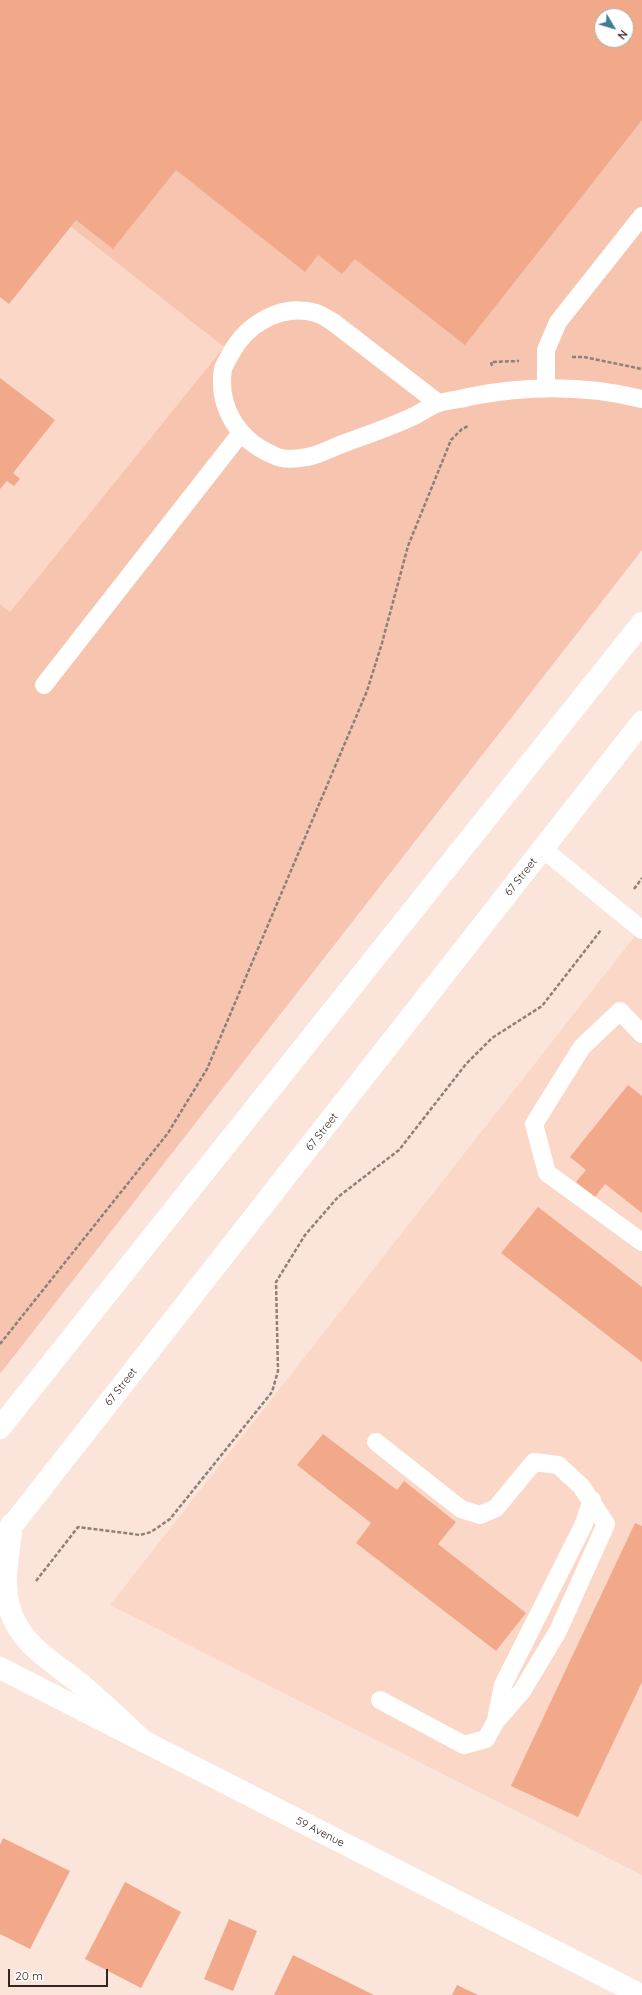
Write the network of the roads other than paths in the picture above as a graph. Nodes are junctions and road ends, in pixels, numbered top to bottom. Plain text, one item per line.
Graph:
1 (642, 216) edge
2 (546, 387) junction
3 (642, 400) edge
4 (438, 403) junction
5 (241, 433) junction
6 (642, 623) edge
7 (44, 685) dead end
8 (642, 722) edge
9 (543, 849) junction
10 (642, 930) edge
11 (642, 1034) edge
12 (642, 1242) edge
13 (0, 1428) edge
14 (376, 1442) dead end
15 (592, 1500) junction
16 (6, 1533) edge
17 (0, 1668) edge
18 (380, 1700) dead end
19 (496, 1721) junction
20 (144, 1742) junction
21 (641, 1995) edge

1 - 2 lane
2 - 3 lane
2 - 4 lane
4 - 5 lane
4 - 5 lane
5 - 7 lane
6 - 13 main road
8 - 9 main road, 67 Street
9 - 10 lane
9 - 16 main road, 67 Street
11 - 12 lane
14 - 15 lane
15 - 19 lane
15 - 19 lane
16 - 20 main road
17 - 20 main road, 59 Avenue
18 - 19 lane
20 - 21 main road, 59 Avenue

